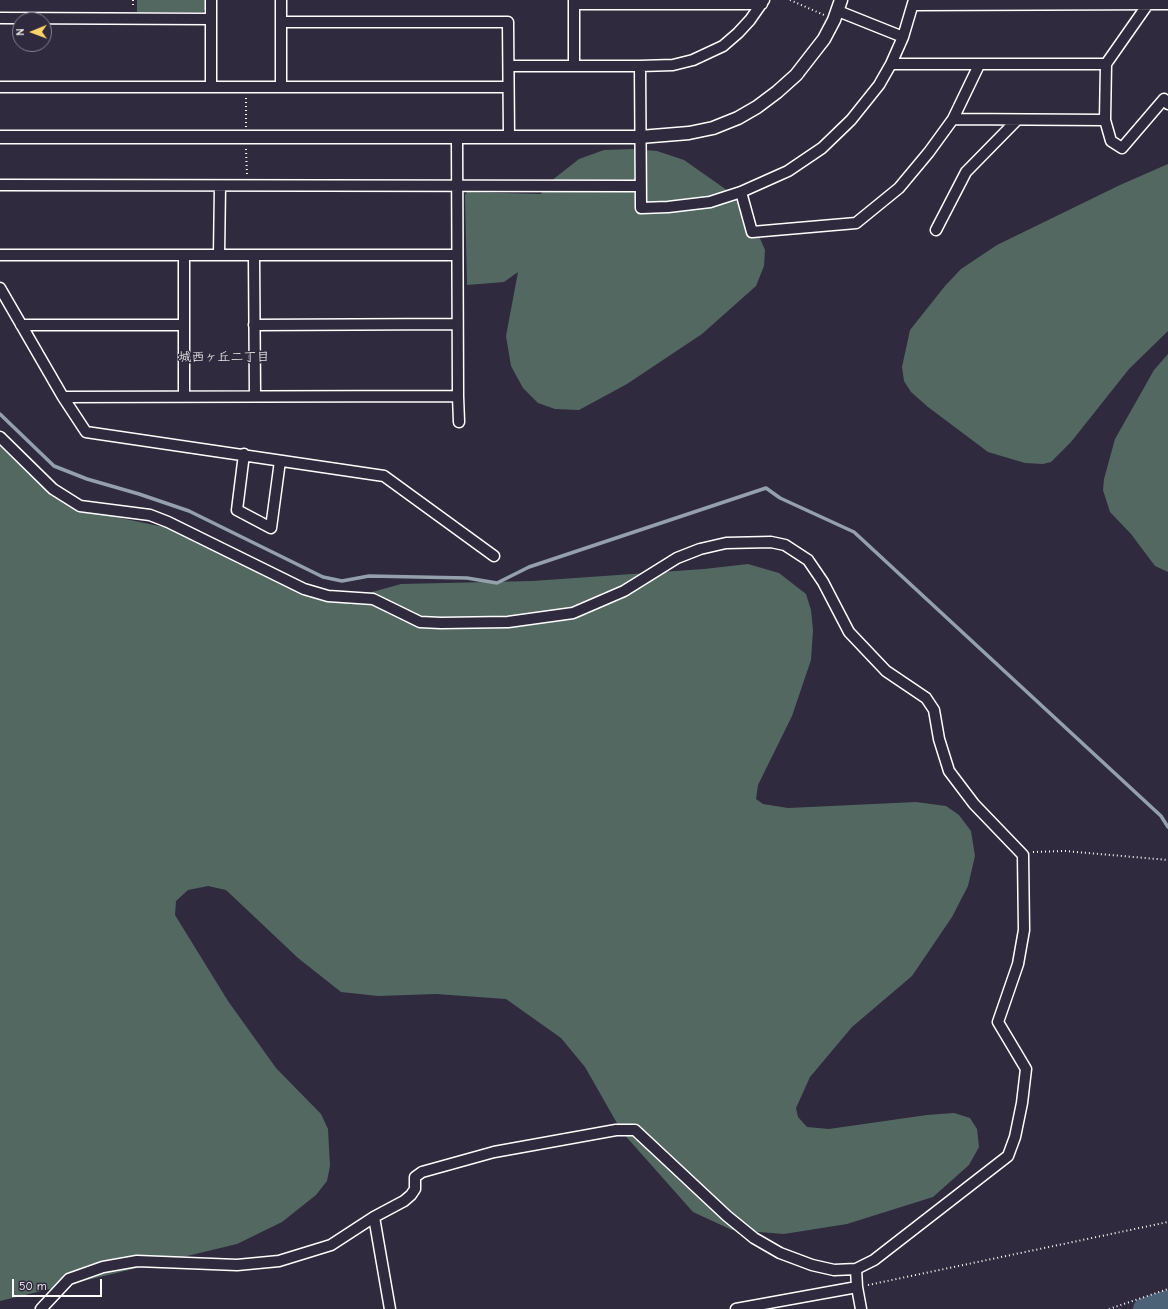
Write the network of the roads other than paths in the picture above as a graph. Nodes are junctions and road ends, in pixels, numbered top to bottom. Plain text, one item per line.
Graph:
1 (211, 0) edge
2 (281, 0) edge
3 (574, 2) edge
4 (763, 2) edge
5 (914, 2) edge
6 (1148, 4) junction
7 (1168, 4) edge
8 (838, 10) edge
9 (0, 18) edge
10 (211, 19) junction
11 (281, 22) junction
12 (903, 37) junction
13 (891, 64) junction
14 (1106, 64) junction
15 (979, 65) junction
16 (509, 66) junction
17 (574, 66) junction
18 (640, 66) junction
19 (0, 87) edge
20 (211, 87) junction
21 (281, 87) junction
22 (508, 88) junction
23 (1167, 99) edge
24 (953, 119) junction
25 (1017, 120) junction
26 (1105, 120) junction
27 (457, 136) junction
28 (640, 136) junction
29 (0, 137) edge
30 (509, 137) junction
31 (0, 185) edge
32 (220, 186) junction
33 (457, 186) junction
34 (640, 186) junction
35 (741, 192) junction
36 (936, 230) dead end
37 (0, 255) edge
38 (184, 255) junction
39 (457, 255) junction
40 (219, 256) junction
41 (254, 256) junction
42 (0, 288) edge
43 (458, 324) junction
44 (22, 325) junction
45 (184, 325) junction
46 (254, 325) junction
47 (184, 396) junction
48 (254, 396) junction
49 (458, 396) junction
50 (64, 397) junction
51 (459, 422) dead end
52 (0, 437) edge
53 (244, 454) junction
54 (280, 461) junction
55 (494, 556) dead end
56 (374, 1217) junction
57 (856, 1268) junction
58 (857, 1287) junction
59 (42, 1309) edge
60 (390, 1309) edge
61 (736, 1309) edge
62 (861, 1309) edge

1 - 10 street
2 - 11 street
3 - 4 street
3 - 17 street
4 - 18 street
5 - 6 street
5 - 12 street
6 - 7 street
6 - 14 street
8 - 12 street
8 - 28 street
9 - 10 street
10 - 20 street
11 - 16 street
11 - 21 street
12 - 13 street
13 - 15 street
13 - 35 street
14 - 15 street
14 - 26 street
15 - 24 street
16 - 17 street
16 - 22 street
17 - 18 street
18 - 28 street
19 - 20 street
20 - 21 street
21 - 22 street
22 - 30 street
23 - 26 street
24 - 25 street
24 - 35 street
25 - 26 street
25 - 36 street
27 - 29 street
27 - 30 street
27 - 33 street
28 - 30 street
28 - 34 street
31 - 32 street
32 - 33 street
32 - 40 street
33 - 34 street
33 - 39 street
34 - 35 street
37 - 38 street
38 - 40 street
38 - 45 street
39 - 41 street
39 - 43 street
40 - 41 street
41 - 46 street
42 - 44 street
43 - 46 street
43 - 49 street
44 - 45 street
44 - 50 street
45 - 47 street
46 - 48 street
47 - 48 street
47 - 50 street
48 - 49 street
49 - 51 street
50 - 53 street
52 - 57 street
53 - 54 street
53 - 54 street
54 - 55 street
56 - 57 street
56 - 59 street
56 - 60 street
57 - 58 street
58 - 61 street
58 - 62 street

